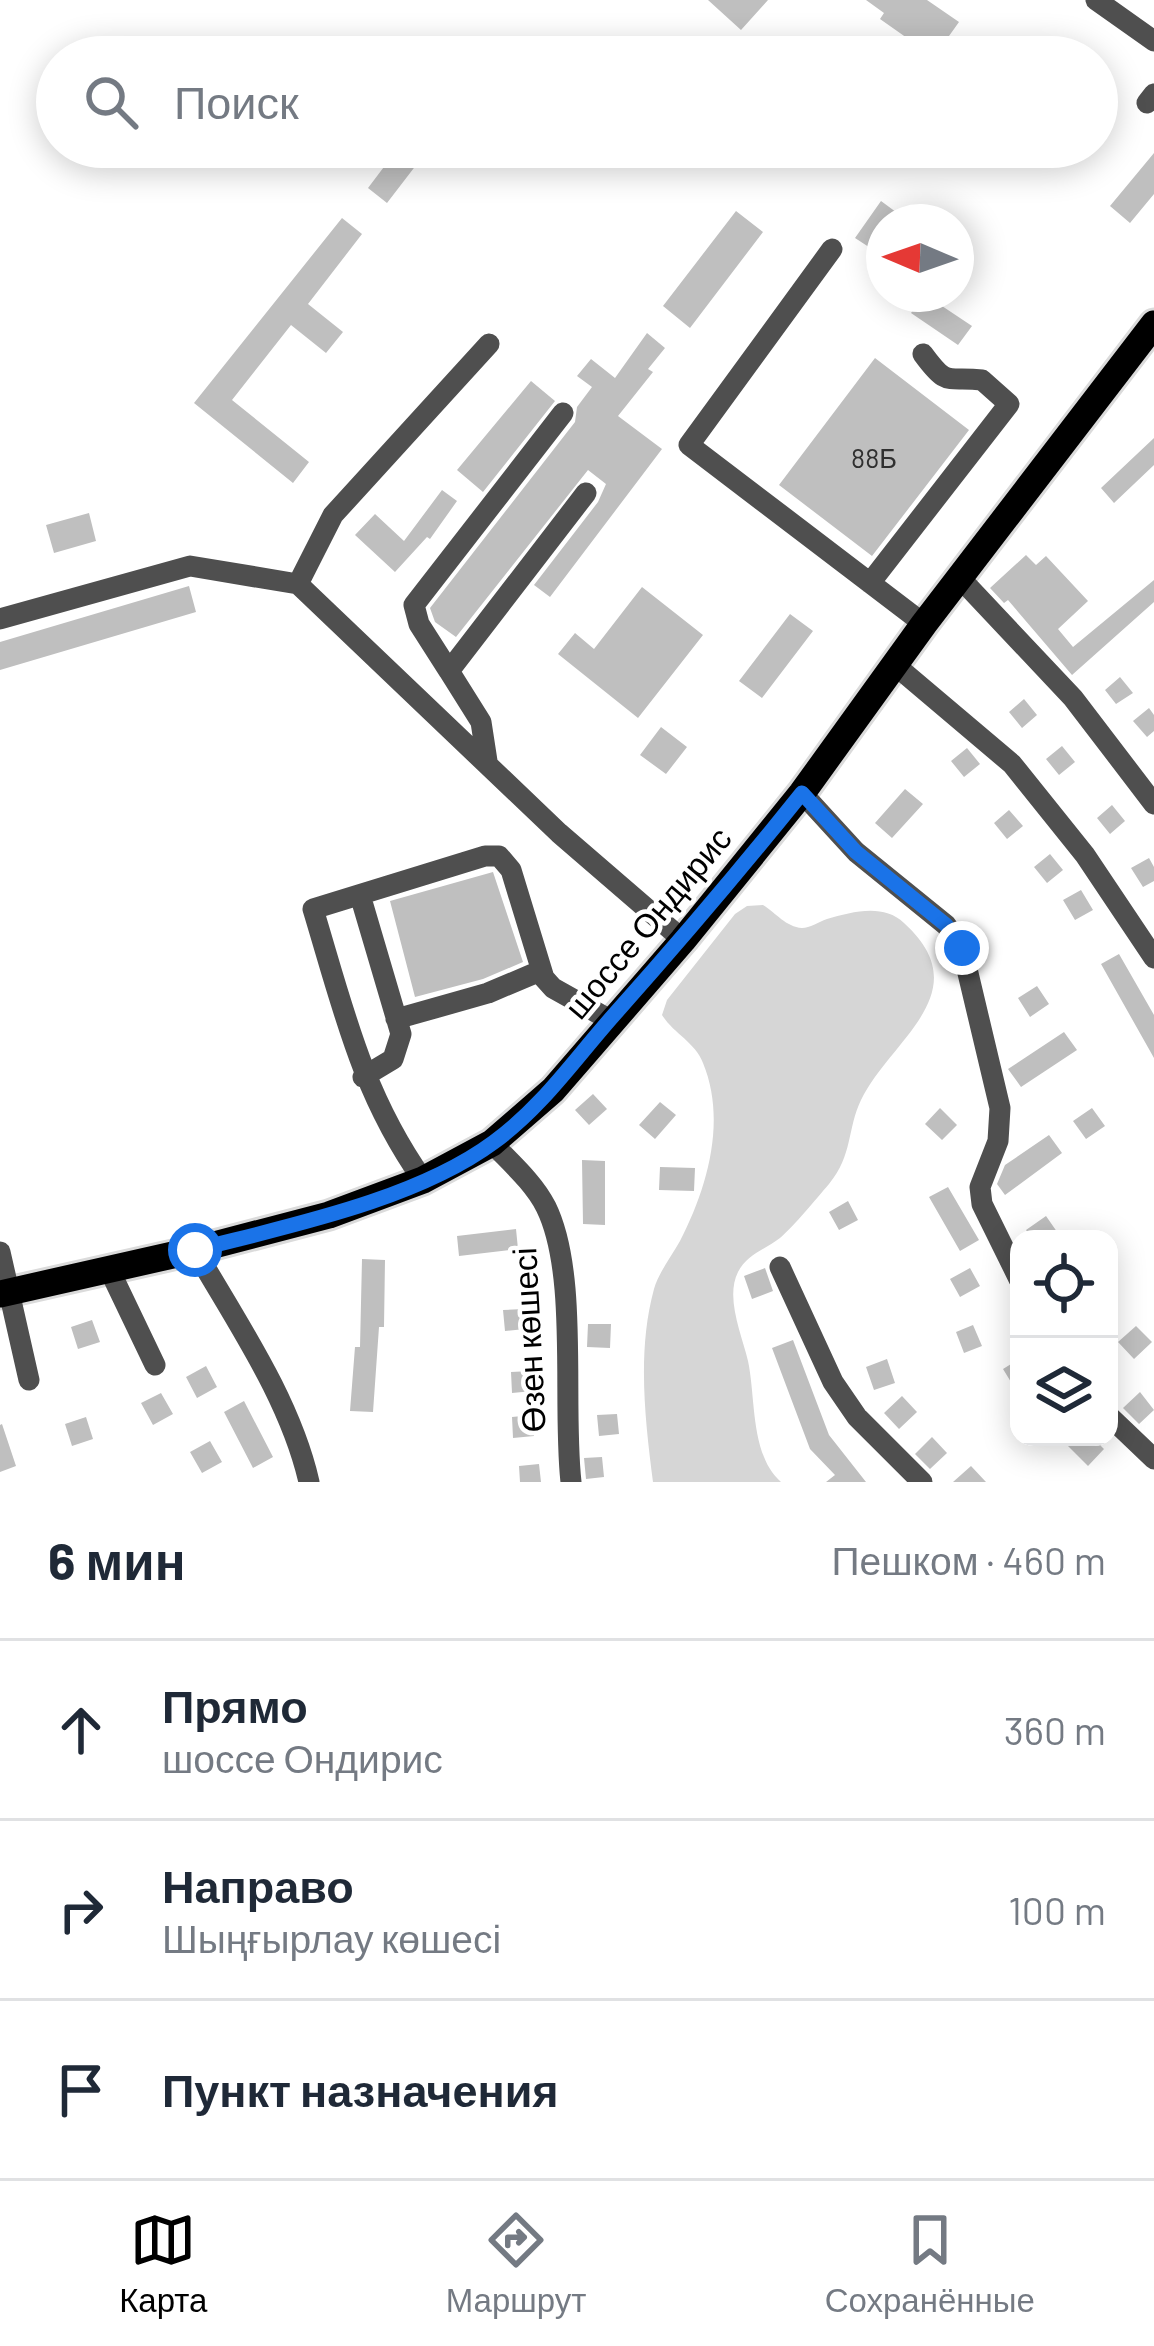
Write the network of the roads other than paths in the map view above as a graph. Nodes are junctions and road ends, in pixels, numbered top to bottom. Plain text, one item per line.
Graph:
1 (1096, 0) edge
2 (1154, 41) edge
3 (832, 249) dead end
4 (1150, 338) edge
5 (489, 344) dead end
6 (923, 354) dead end
7 (563, 413) dead end
8 (586, 493) dead end
9 (960, 578) junction
10 (871, 583) junction
11 (298, 584) junction
12 (0, 620) edge
13 (924, 624) junction
14 (895, 665) junction
15 (449, 671) junction
16 (487, 761) junction
17 (802, 793) junction
18 (1154, 805) edge
19 (360, 895) junction
20 (683, 940) junction
21 (1154, 958) edge
22 (540, 971) junction
23 (396, 1018) junction
24 (610, 1020) junction
25 (363, 1077) junction
26 (492, 1143) junction
27 (423, 1180) junction
28 (195, 1250) junction
29 (0, 1252) edge
30 (1010, 1262) edge
31 (780, 1267) dead end
32 (109, 1269) junction
33 (5, 1292) edge
34 (155, 1365) dead end
35 (29, 1380) dead end
36 (1118, 1425) edge
37 (1154, 1459) edge
38 (309, 1482) edge
39 (571, 1482) edge
40 (922, 1482) edge

1 - 2 street
3 - 10 street
4 - 9 main road, шоссе Ондирис
5 - 11 street
6 - 10 street
7 - 15 street
8 - 15 street
9 - 13 main road, шоссе Ондирис
9 - 18 street
10 - 13 street
11 - 12 street
11 - 16 street
13 - 14 main road, шоссе Ондирис
14 - 17 main road, шоссе Ондирис
14 - 21 street
15 - 16 street
16 - 20 street
17 - 20 main road, шоссе Ондирис
17 - 30 street
19 - 22 street
19 - 23 street
19 - 25 street
20 - 24 main road, шоссе Ондирис
22 - 23 street
22 - 24 street
23 - 25 street
24 - 26 main road, шоссе Ондирис
25 - 27 street
26 - 27 main road, шоссе Ондирис
26 - 39 street, Өзен көшесі
27 - 28 main road, шоссе Ондирис
28 - 32 main road, шоссе Ондирис
28 - 38 street
29 - 33 street
31 - 40 street
32 - 33 main road, шоссе Ондирис
32 - 34 street
33 - 35 street
36 - 37 street

